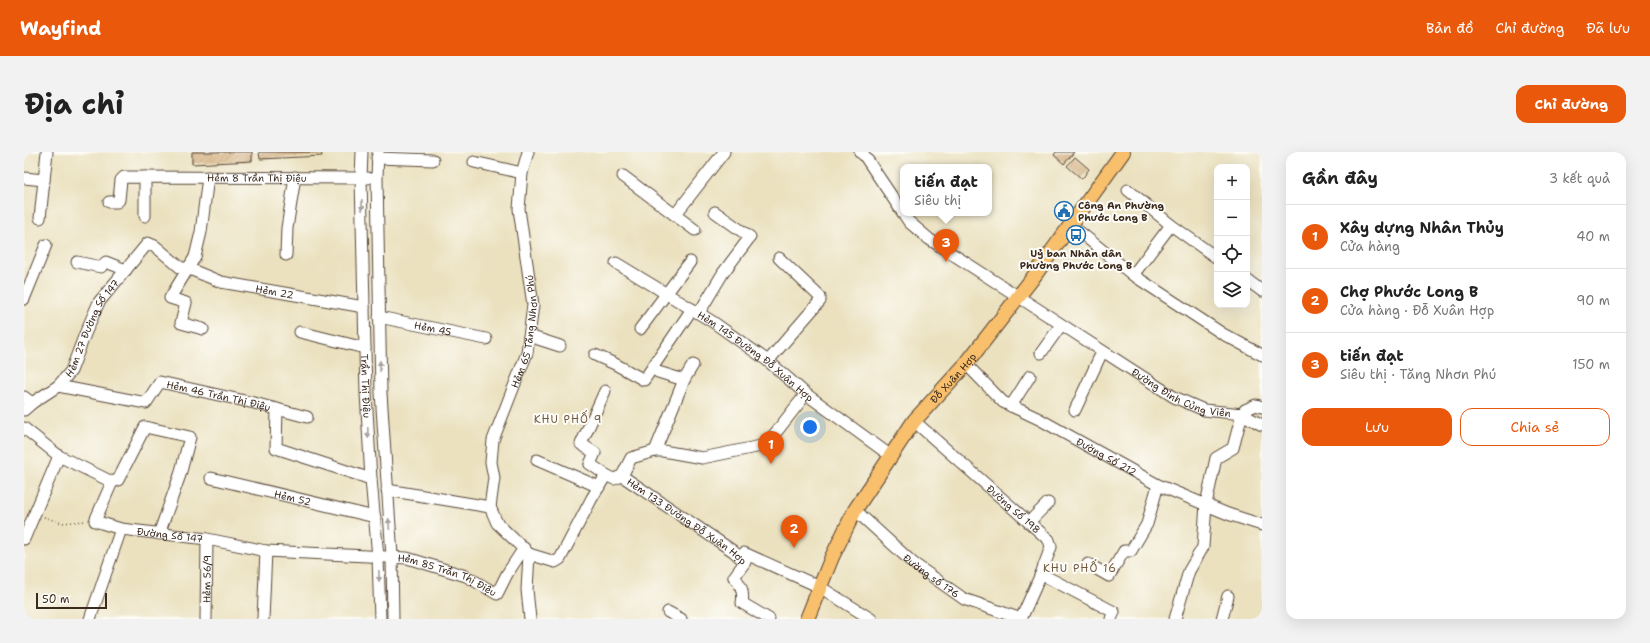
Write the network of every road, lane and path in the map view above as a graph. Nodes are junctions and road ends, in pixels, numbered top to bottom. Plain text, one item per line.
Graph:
1 (47, 152) edge
2 (362, 152) edge
3 (528, 152) edge
4 (724, 152) edge
5 (1123, 152) edge
6 (863, 153) edge
7 (378, 155) edge
8 (433, 160) dead end
9 (474, 162) dead end
10 (522, 173) junction
11 (623, 176) dead end
12 (145, 177) junction
13 (208, 177) junction
14 (24, 178) edge
15 (295, 178) junction
16 (361, 178) junction
17 (377, 178) junction
18 (44, 180) junction
19 (1128, 190) dead end
20 (109, 202) dead end
21 (900, 208) edge
22 (715, 212) dead end
23 (675, 215) junction
24 (145, 216) dead end
25 (905, 216) edge
26 (40, 218) dead end
27 (1071, 225) junction
28 (1171, 225) junction
29 (695, 230) dead end
30 (46, 245) dead end
31 (286, 255) dead end
32 (1214, 256) edge
33 (779, 258) dead end
34 (77, 262) dead end
35 (690, 262) dead end
36 (616, 263) dead end
37 (188, 268) junction
38 (126, 270) junction
39 (1133, 275) junction
40 (1250, 282) edge
41 (1262, 291) edge
42 (667, 294) junction
43 (1017, 298) junction
44 (24, 299) edge
45 (364, 307) junction
46 (695, 311) junction
47 (379, 317) junction
48 (1061, 325) junction
49 (640, 329) dead end
50 (203, 330) dead end
51 (300, 332) dead end
52 (529, 336) junction
53 (486, 339) dead end
54 (560, 346) dead end
55 (365, 348) junction
56 (1102, 352) junction
57 (1041, 353) dead end
58 (595, 355) dead end
59 (1262, 355) edge
60 (768, 361) junction
61 (966, 364) junction
62 (693, 365) dead end
63 (658, 372) dead end
64 (1030, 376) dead end
65 (684, 380) junction
66 (58, 386) junction
67 (605, 391) dead end
68 (366, 393) junction
69 (381, 393) junction
70 (806, 394) junction
71 (27, 403) edge
72 (1011, 406) junction
73 (1262, 407) edge
74 (277, 409) junction
75 (1075, 410) dead end
76 (1242, 414) junction
77 (307, 417) dead end
78 (914, 421) junction
79 (1262, 425) edge
80 (24, 428) edge
81 (655, 451) junction
82 (59, 456) junction
83 (891, 456) junction
84 (537, 460) dead end
85 (606, 476) junction
86 (622, 476) junction
87 (211, 478) dead end
88 (371, 479) junction
89 (112, 482) junction
90 (1158, 485) junction
91 (598, 487) junction
92 (387, 490) junction
93 (1048, 503) dead end
94 (1206, 504) junction
95 (490, 507) junction
96 (855, 510) junction
97 (34, 513) junction
98 (375, 517) junction
99 (24, 521) edge
100 (95, 521) junction
101 (1029, 522) junction
102 (1262, 525) edge
103 (121, 529) junction
104 (159, 534) junction
105 (24, 539) edge
106 (207, 539) junction
107 (266, 551) junction
108 (526, 551) junction
109 (744, 553) dead end
110 (392, 556) junction
111 (378, 557) junction
112 (1088, 564) dead end
113 (1041, 574) junction
114 (820, 587) junction
115 (1228, 596) dead end
116 (668, 612) dead end
117 (90, 619) edge
118 (206, 619) edge
119 (263, 619) edge
120 (380, 619) edge
121 (393, 619) edge
122 (530, 619) edge
123 (681, 619) edge
124 (769, 619) edge
125 (807, 619) edge
126 (871, 619) edge
127 (1021, 619) edge
128 (1111, 619) edge
129 (1175, 619) edge
130 (1222, 619) edge

1 - 18 street
2 - 16 street, Trần Thị Điệu
3 - 10 street, Hẻm 65 Tăng Nhơn Phú
4 - 23 street
5 - 27 main road, Đỗ Xuân Hợp
6 - 21 street, Đường Đinh Củng Viên
7 - 8 street
7 - 17 street, Trần Thị Điệu
9 - 10 street
10 - 52 street, Hẻm 65 Tăng Nhơn Phú
11 - 23 street
12 - 13 street
12 - 20 street
12 - 24 street
13 - 15 street, Hẻm 8 Trần Thị Điệu
13 - 37 street, Hẻm 8 Trần Thị Điệu
14 - 18 street
15 - 16 street, Hẻm 8 Trần Thị Điệu
15 - 31 street
16 - 17 street, Hẻm 8 Trần Thị Điệu
16 -> 45 street, Trần Thị Điệu
17 - 47 street, Trần Thị Điệu
18 - 26 street
19 - 28 street
22 - 46 street
23 - 29 street
25 - 43 street, Đường Đinh Củng Viên
27 - 39 street
27 - 43 main road, Đỗ Xuân Hợp
28 - 32 street
28 - 39 street
30 - 44 street
33 - 60 street
34 - 38 street, Hẻm 27 Đường Số 147
35 - 42 street
36 - 42 street, Hẻm 145 Đường Đỗ Xuân Hợp
37 - 38 street, Hẻm 27 Đường Số 147
37 - 45 street, Hẻm 22
37 - 50 street, Hẻm 8 Trần Thị Điệu
38 - 66 street, Hẻm 27 Đường Số 147
39 - 59 street
40 - 41 street
42 - 46 street, Hẻm 145 Đường Đỗ Xuân Hợp
42 - 49 street
43 - 48 street, Đường Đinh Củng Viên
43 - 61 main road, Đỗ Xuân Hợp
45 - 55 street, Trần Thị Điệu
46 - 58 street
46 - 60 street, Hẻm 145 Đường Đỗ Xuân Hợp
47 - 53 street, Hẻm 45
69 -> 47 street, Trần Thị Điệu
48 - 56 street, Đường Đinh Củng Viên
48 - 57 street
51 - 55 street
52 - 54 street
52 - 95 street, Hẻm 65 Tăng Nhơn Phú
55 - 68 street, Trần Thị Điệu
56 - 75 street
56 - 76 street, Đường Đinh Củng Viên
60 - 70 street, Hẻm 145 Đường Đỗ Xuân Hợp
61 - 72 street, Đường Số 212
61 - 78 main road, Đỗ Xuân Hợp
62 - 65 street
63 - 65 street
64 - 72 street
65 - 81 street
66 - 71 street
66 - 74 street, Hẻm 46 Trần Thị Điệu
67 - 85 street
68 - 69 street
68 -> 88 street, Trần Thị Điệu
69 - 92 street, Trần Thị Điệu
70 - 81 street
70 - 83 street, Hẻm 145 Đường Đỗ Xuân Hợp
72 - 90 street, Đường Số 212
73 - 76 street
74 - 77 street, Hẻm 46 Trần Thị Điệu
74 - 88 street, Hẻm 46 Trần Thị Điệu
76 - 79 street
76 - 94 street, Đường Đinh Củng Viên
78 - 83 main road, Đỗ Xuân Hợp
78 - 101 street, Đường Số 198
80 - 82 street
81 - 86 street
82 - 89 street
82 - 97 street
83 - 96 main road, Đỗ Xuân Hợp
84 - 91 street
85 - 86 street
85 - 91 street
86 - 124 street, Hẻm 133 Đường Đỗ Xuân Hợp
87 - 98 street, Hẻm 52
88 - 98 street, Trần Thị Điệu
89 - 100 street
89 - 104 street
90 - 94 street, Đường Số 212
90 - 112 street
91 - 108 street
92 - 95 street
110 -> 92 street, Trần Thị Điệu
93 - 101 street
94 - 102 street, Đường Số 212
94 - 129 street, Đường Đinh Củng Viên
95 - 108 street
96 - 114 main road, Đỗ Xuân Hợp
96 - 127 street, Đường số 176
97 - 99 street
97 - 100 path
97 - 105 street
98 - 111 street, Trần Thị Điệu
100 - 103 street, Đường Số 147
101 - 113 street, Đường Số 198
103 - 104 street, Đường Số 147
103 - 117 street
104 - 106 street, Đường Số 147
106 - 107 street, Đường Số 147
106 - 118 street, Hẻm 56/9
107 - 111 street, Đường Số 147
107 - 119 street
108 - 110 street, Hẻm 85 Trần Thị Điệu
108 - 122 street
109 - 114 street
110 - 111 street, Đường Số 147
110 - 121 street, Trần Thị Điệu
111 -> 120 street, Trần Thị Điệu
113 - 127 street, Đường Số 198
113 - 128 street
114 - 125 main road, Đỗ Xuân Hợp
114 - 126 street
115 - 130 street
116 - 123 street

